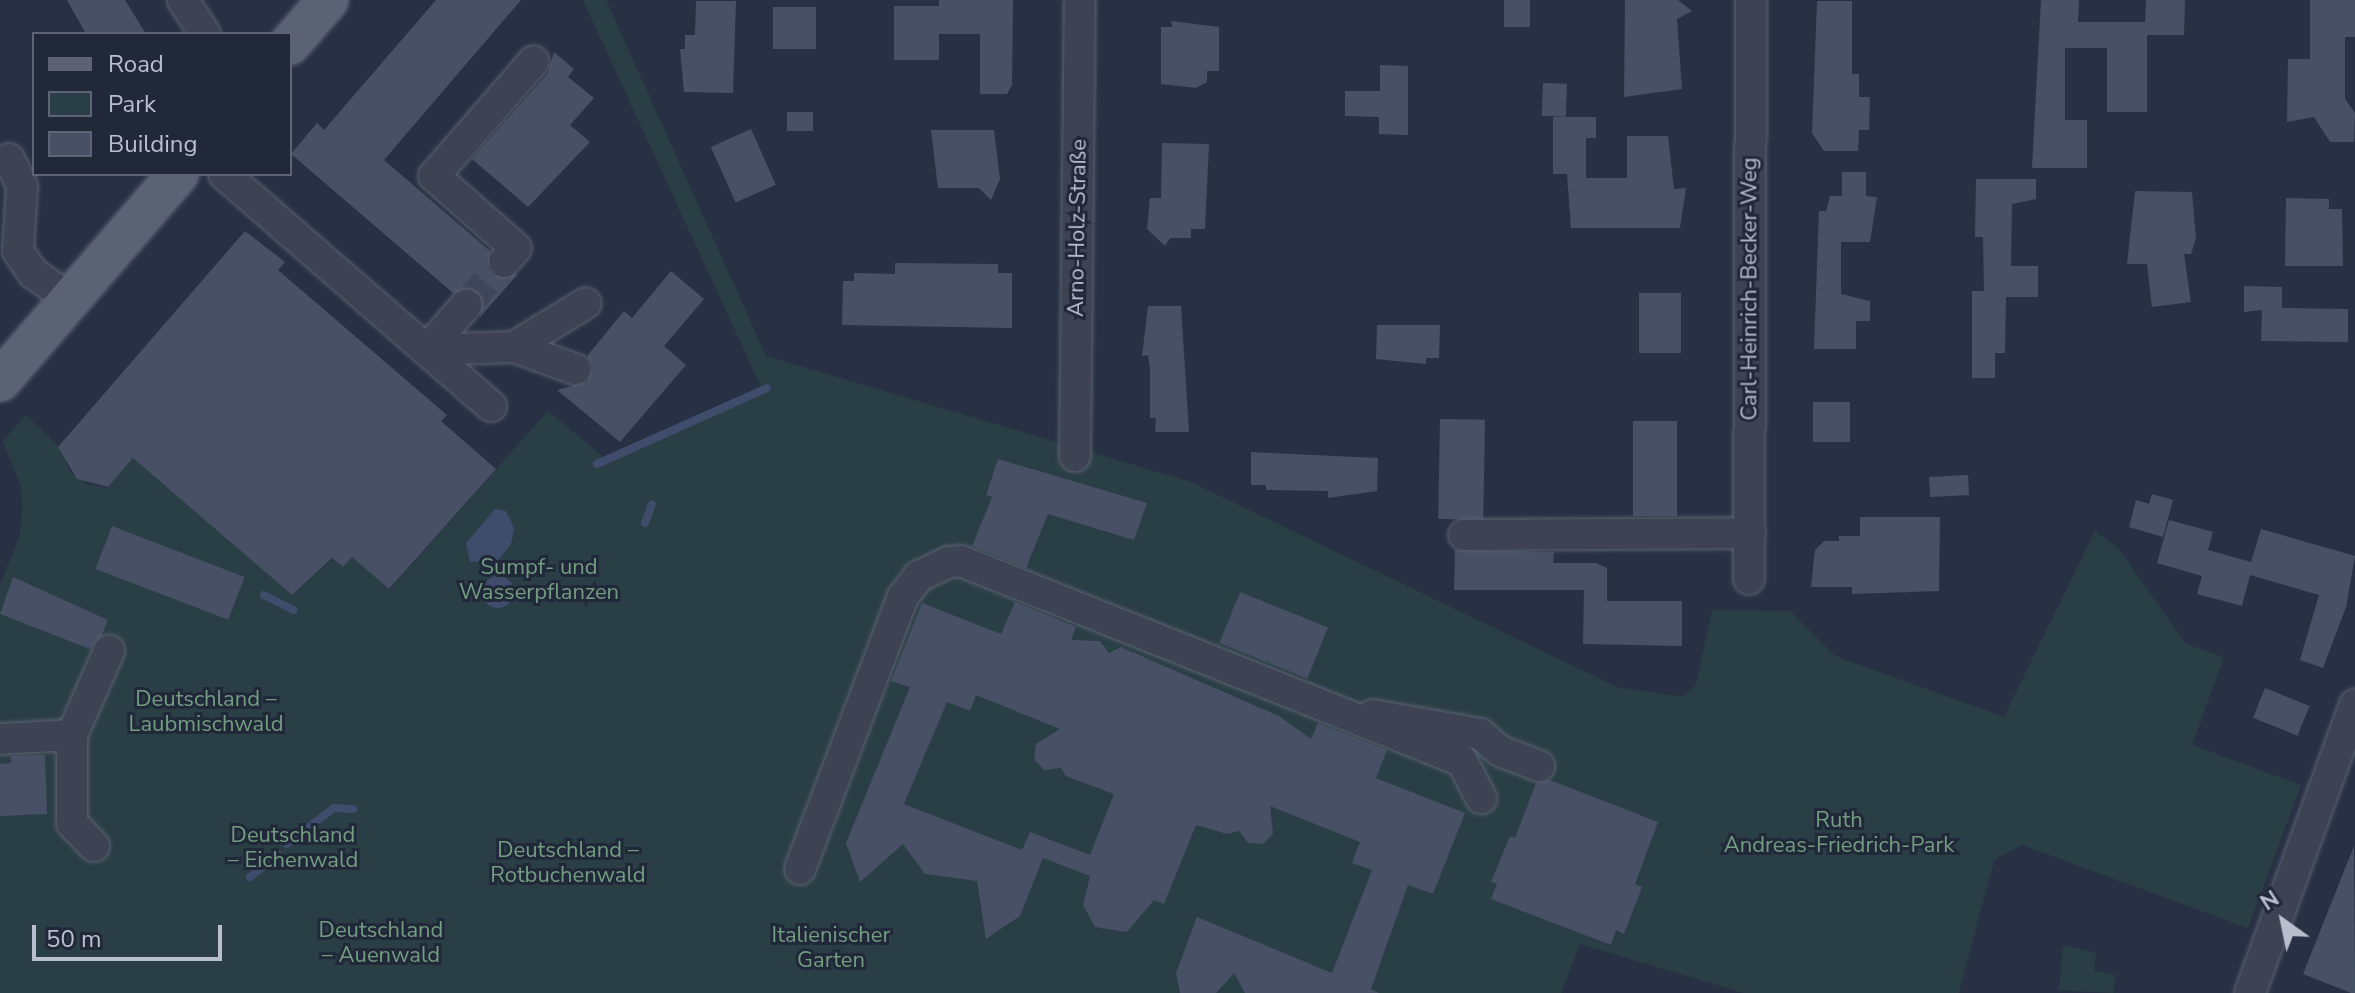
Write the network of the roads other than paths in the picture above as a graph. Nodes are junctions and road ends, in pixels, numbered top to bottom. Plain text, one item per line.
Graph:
1 (183, 0) edge
2 (328, 0) edge
3 (1080, 0) edge
4 (1751, 0) edge
5 (204, 32) edge
6 (292, 42) edge
7 (534, 61) dead end
8 (9, 159) dead end
9 (176, 176) edge
10 (226, 176) edge
11 (504, 262) dead end
12 (70, 299) junction
13 (586, 303) dead end
14 (466, 305) tunnel mouth
15 (514, 347) junction
16 (427, 350) junction
17 (575, 369) dead end
18 (0, 381) edge
19 (491, 406) dead end
20 (1075, 456) dead end
21 (1750, 533) junction
22 (1464, 535) dead end
23 (1749, 579) dead end
24 (109, 651) dead end
25 (2355, 705) edge
26 (1351, 717) junction
27 (72, 735) junction
28 (0, 739) edge
29 (1539, 766) dead end
30 (1481, 798) dead end
31 (94, 846) dead end
32 (800, 869) dead end
33 (2250, 993) edge

1 - 5 street
2 - 6 main road
3 - 20 street, Arno-Holz-Straße
4 - 21 street, Carl-Heinrich-Becker-Weg
7 - 11 street
8 - 12 street
9 - 12 main road
10 - 16 street
12 - 18 main road
13 - 15 street
14 - 16 street
15 - 16 street
15 - 17 street
16 - 19 street
21 - 22 street
21 - 23 street, Carl-Heinrich-Becker-Weg
24 - 27 street
25 - 33 street
26 - 29 street
26 - 30 street
26 - 32 street
27 - 28 street
27 - 31 street

